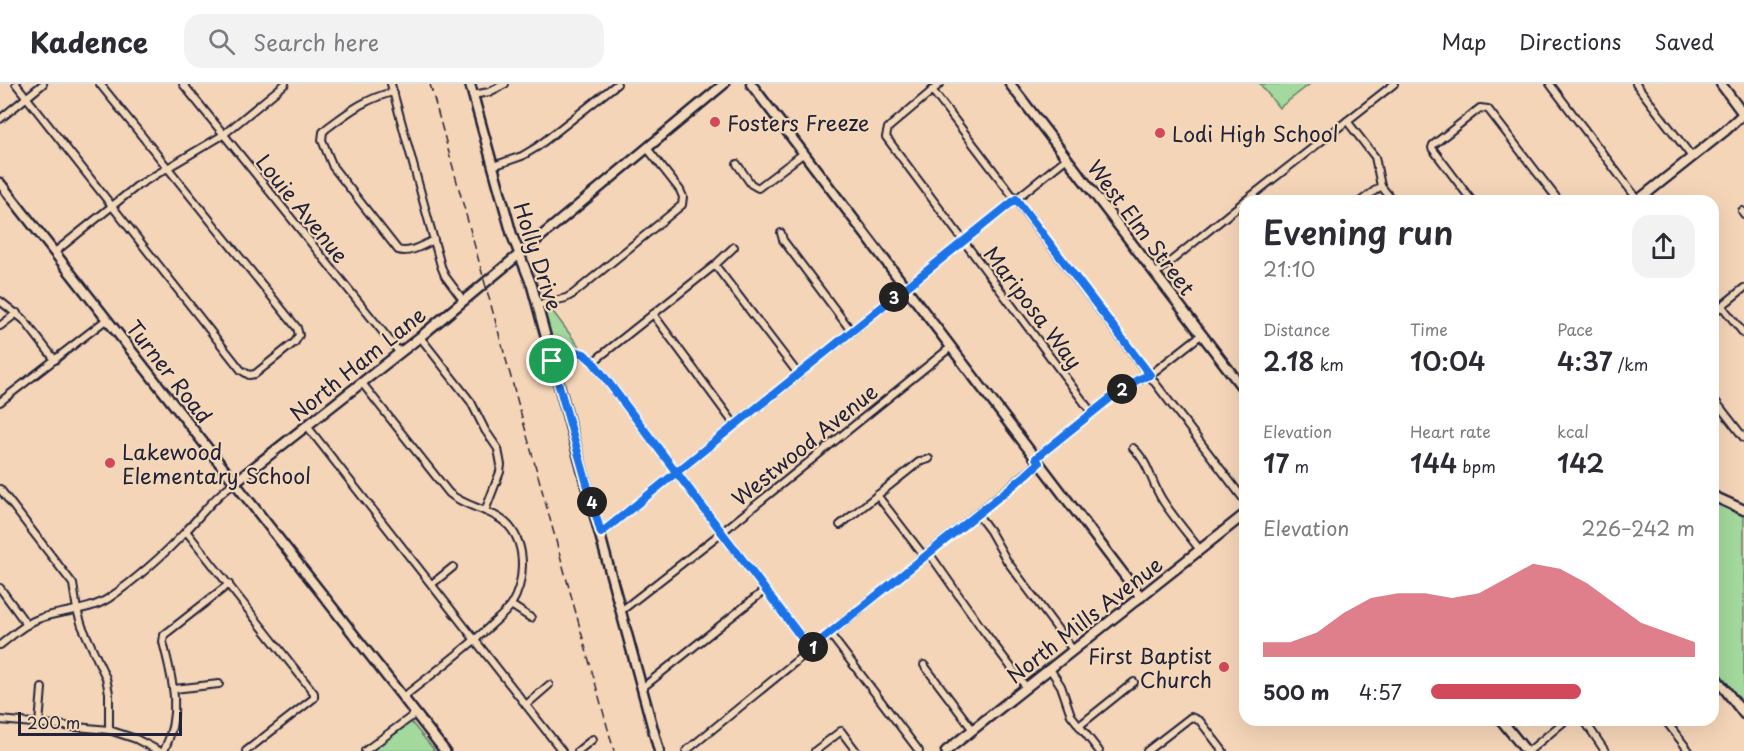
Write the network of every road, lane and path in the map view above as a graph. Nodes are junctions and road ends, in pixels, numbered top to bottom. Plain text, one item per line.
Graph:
1 (16, 84) edge
2 (44, 84) edge
3 (100, 84) edge
4 (183, 84) edge
5 (285, 84) edge
6 (391, 84) edge
7 (470, 84) edge
8 (505, 84) edge
9 (617, 84) edge
10 (724, 84) edge
11 (751, 84) edge
12 (940, 84) edge
13 (1010, 84) edge
14 (1394, 84) edge
15 (1550, 84) edge
16 (1636, 84) edge
17 (1721, 84) edge
18 (932, 90) junction
19 (393, 92) junction
20 (473, 95) junction
21 (27, 97) junction
22 (1744, 114) edge
23 (0, 119) edge
24 (1347, 121) junction
25 (223, 135) junction
26 (647, 148) junction
27 (804, 153) junction
28 (1692, 157) junction
29 (1067, 158) junction
30 (737, 164) dead end
31 (493, 166) junction
32 (167, 168) junction
33 (0, 183) edge
34 (1381, 186) junction
35 (1253, 195) edge
36 (1369, 195) edge
37 (1388, 195) edge
38 (1467, 195) edge
39 (1553, 195) edge
40 (1633, 195) edge
41 (1643, 195) edge
42 (1016, 199) junction
43 (112, 206) junction
44 (1239, 206) edge
45 (781, 233) dead end
46 (434, 240) junction
47 (964, 240) junction
48 (734, 247) dead end
49 (55, 252) junction
50 (518, 254) junction
51 (715, 265) junction
52 (1155, 274) junction
53 (905, 288) junction
54 (1744, 288) edge
55 (463, 300) junction
56 (0, 301) edge
57 (537, 304) junction
58 (1722, 306) junction
59 (1719, 308) edge
60 (17, 313) junction
61 (653, 314) junction
62 (107, 319) junction
63 (0, 326) edge
64 (852, 332) junction
65 (1744, 334) edge
66 (1202, 335) junction
67 (420, 337) junction
68 (951, 347) junction
69 (399, 352) junction
70 (55, 360) junction
71 (552, 361) junction
72 (593, 362) junction
73 (799, 375) junction
74 (1150, 375) junction
75 (362, 383) junction
76 (1239, 384) edge
77 (0, 402) edge
78 (1719, 406) edge
79 (1092, 413) junction
80 (735, 425) junction
81 (307, 426) junction
82 (1744, 438) edge
83 (1133, 448) dead end
84 (928, 459) dead end
85 (1037, 461) junction
86 (676, 473) junction
87 (235, 482) junction
88 (0, 489) edge
89 (1239, 493) edge
90 (877, 495) junction
91 (1719, 499) edge
92 (1744, 510) edge
93 (484, 511) junction
94 (978, 515) junction
95 (1239, 519) edge
96 (840, 525) dead end
97 (186, 531) junction
98 (601, 533) junction
99 (721, 533) junction
100 (1200, 550) junction
101 (927, 555) junction
102 (453, 567) dead end
103 (229, 584) junction
104 (432, 584) junction
105 (0, 588) edge
106 (765, 590) junction
107 (1141, 597) junction
108 (511, 605) junction
109 (76, 610) junction
110 (621, 611) junction
111 (531, 618) dead end
112 (27, 625) junction
113 (830, 634) junction
114 (476, 639) junction
115 (0, 645) edge
116 (810, 649) junction
117 (1073, 650) junction
118 (924, 665) dead end
119 (1050, 669) junction
120 (1134, 682) dead end
121 (1719, 682) edge
122 (219, 684) dead end
123 (549, 685) dead end
124 (1026, 687) junction
125 (42, 688) dead end
126 (642, 688) junction
127 (174, 689) junction
128 (402, 698) junction
129 (526, 705) junction
130 (415, 714) junction
131 (1744, 714) edge
132 (0, 720) edge
133 (39, 724) junction
134 (1079, 726) junction
135 (1506, 726) edge
136 (1558, 726) edge
137 (1588, 726) edge
138 (1670, 726) edge
139 (109, 730) junction
140 (973, 730) junction
141 (593, 739) dead end
142 (162, 751) edge
143 (246, 751) edge
144 (365, 751) edge
145 (445, 751) edge
146 (562, 751) edge
147 (578, 751) edge
148 (659, 751) edge
149 (686, 751) edge
150 (815, 751) edge
151 (856, 751) edge
152 (919, 751) edge
153 (946, 751) edge
154 (1099, 751) edge
155 (1147, 751) edge
156 (1223, 751) edge
157 (1527, 751) edge
158 (1605, 751) edge
159 (1689, 751) edge

1 - 21 street
2 - 21 street
3 - 32 street
4 - 25 street, Louie Avenue
5 - 25 street
6 - 19 street
7 - 20 street, Holly Drive
8 - 20 street
9 - 31 street
10 - 26 street, North Ham Lane
11 - 27 street
12 - 18 street
13 - 29 street, West Elm Street
14 - 24 street
15 - 40 street
16 - 28 street
17 - 22 street
18 - 42 street
18 - 47 street, Mariposa Way
19 - 46 street
19 - 46 street
20 - 31 street, Holly Drive
21 - 23 street
21 - 43 street
22 - 28 street
24 - 34 street
24 - 35 street
25 - 32 street
25 - 69 street, Louie Avenue
26 - 50 street, North Ham Lane
26 - 57 street
27 - 30 street
27 - 53 street
28 - 41 street
29 - 42 street
29 - 52 street, West Elm Street
31 - 50 street, Holly Drive
32 - 43 street
32 - 43 street
33 - 49 street, Turner Road
34 - 36 street
34 - 37 street
38 - 39 street
42 - 47 street
42 - 74 street
43 - 49 street
44 - 52 street
45 - 64 street
46 - 55 street
47 - 53 street
47 - 79 street, Mariposa Way
48 - 51 street
49 - 62 street, Turner Road
50 - 55 street, North Ham Lane
50 - 57 street, Holly Drive
51 - 61 street
51 - 73 street
52 - 66 street, West Elm Street
53 - 64 street
53 - 68 street
54 - 58 street
55 - 67 street, North Ham Lane
56 - 60 street
57 - 71 street, Holly Drive
58 - 59 street
58 - 65 street
60 - 63 street
60 - 70 street
61 - 72 street
61 - 80 street
62 - 70 street
62 - 87 street, Turner Road
64 - 73 street
66 - 74 street
66 - 76 street, West Elm Street
67 - 69 street, North Ham Lane
67 - 93 street
68 - 85 street
68 - 99 street, Westwood Avenue
69 - 75 street, North Ham Lane
70 - 77 street
71 - 72 street
71 - 98 street, Holly Drive
72 - 86 street
73 - 80 street
74 - 79 street
74 - 89 street
75 - 81 street, North Ham Lane
75 - 93 street
78 - 82 street
79 - 85 street
80 - 86 street
81 - 87 street, North Ham Lane
81 - 104 street
83 - 100 street
84 - 90 street
85 - 94 street
85 - 107 street
86 - 98 street
86 - 99 street
87 - 97 street, North Ham Lane
87 - 128 street, Turner Road
88 - 109 street
90 - 96 street
90 - 101 street
91 - 92 street
93 - 108 street
94 - 101 street
94 - 117 street
95 - 100 street, North Mills Avenue
97 - 103 street
97 - 109 street, North Ham Lane
98 - 110 street, Holly Drive
99 - 106 street
99 - 110 street, Westwood Avenue
100 - 107 street, North Mills Avenue
101 - 113 street
101 - 124 street
102 - 104 street
103 - 127 street
103 - 143 street
104 - 114 street
105 - 112 street
106 - 116 street
106 - 126 street
107 - 117 street, North Mills Avenue
108 - 111 street
108 - 114 street
109 - 112 street, North Ham Lane
109 - 139 street
110 - 126 street, Holly Drive
112 - 115 street, North Ham Lane
113 - 116 street
113 - 152 street
114 - 128 street
114 - 129 street
116 - 149 street
117 - 119 street, North Mills Avenue
118 - 140 street
119 - 124 street, North Mills Avenue
119 - 134 street
120 - 134 street
121 - 131 street
122 - 127 street
123 - 129 street
124 - 140 street, North Mills Avenue
125 - 133 street
126 - 148 street, Holly Drive
127 - 142 street
128 - 130 street, Turner Road
129 - 146 street
130 - 144 street
130 - 145 street, Turner Road
132 - 133 street
133 - 139 street
134 - 154 street
135 - 157 street
136 - 157 street
137 - 158 street
138 - 159 street
139 - 142 street
140 - 153 street, North Mills Avenue
141 - 147 street
150 - 151 street
155 - 156 street

